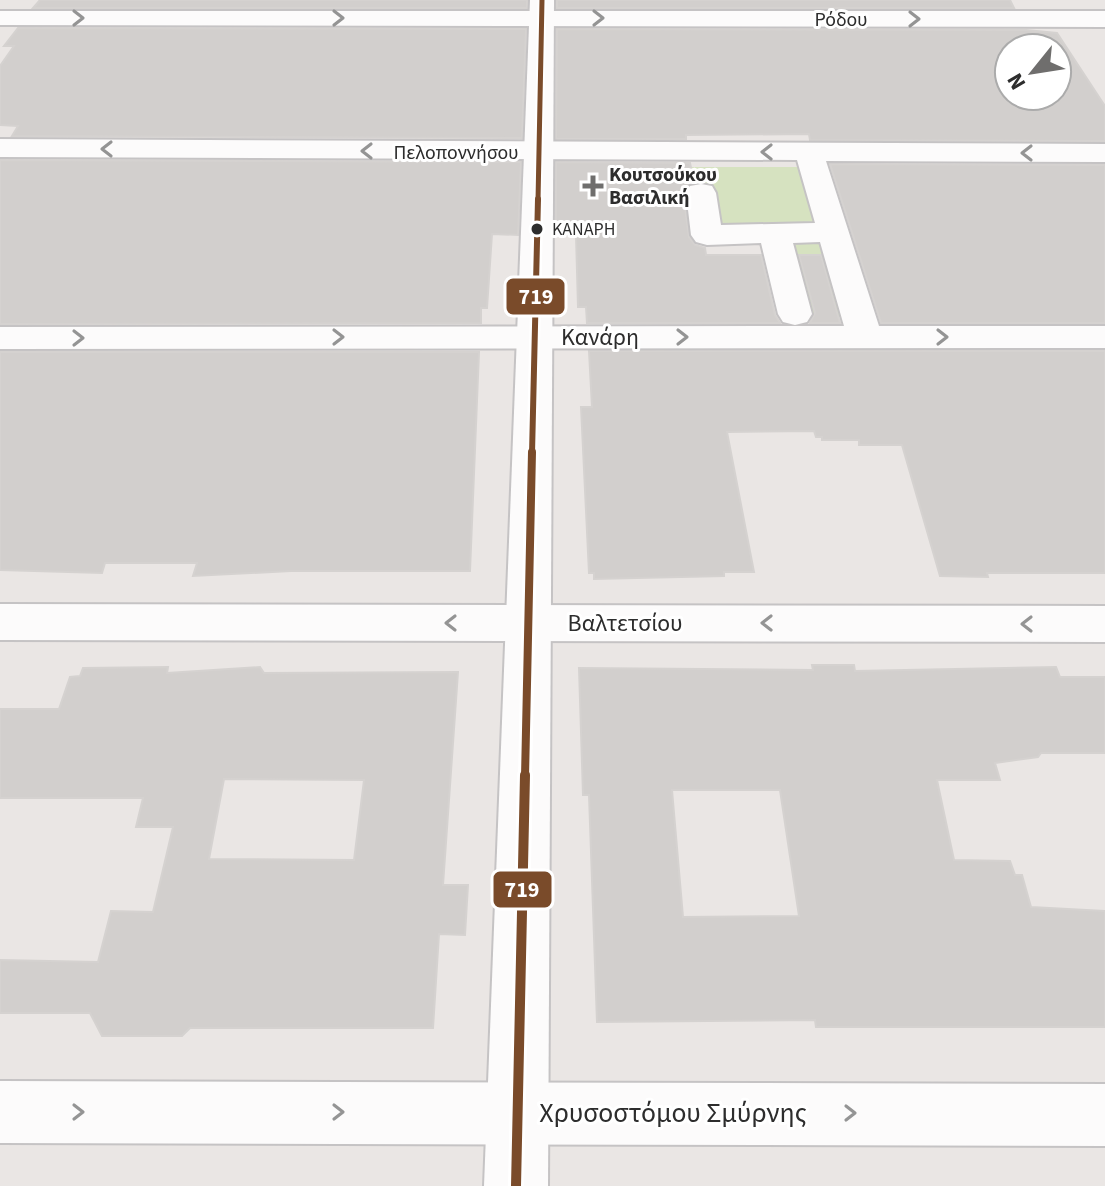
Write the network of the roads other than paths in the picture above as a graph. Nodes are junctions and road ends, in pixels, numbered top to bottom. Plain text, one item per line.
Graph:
1 (542, 9) edge
2 (0, 18) edge
3 (1105, 19) edge
4 (0, 148) edge
5 (539, 152) junction
6 (809, 152) junction
7 (1105, 153) edge
8 (701, 193) dead end
9 (833, 232) junction
10 (775, 234) junction
11 (795, 314) dead end
12 (535, 337) junction
13 (865, 337) junction
14 (1105, 337) edge
15 (0, 338) edge
16 (0, 622) edge
17 (529, 623) junction
18 (1105, 624) edge
19 (518, 1111) junction
20 (0, 1112) edge
21 (1105, 1115) edge
22 (516, 1186) edge

2 -> 1 street, Ρόδου
1 -> 3 street, Ρόδου
1 - 5 street
5 -> 4 street, Πελοποννήσου
6 -> 5 street, Πελοποννήσου
5 - 12 street
7 -> 6 street, Πελοποννήσου
6 - 9 street
8 - 10 street
9 - 10 street
9 - 13 street
10 - 11 street
12 -> 13 street, Κανάρη
15 -> 12 street, Κανάρη
12 - 17 street
13 -> 14 street, Κανάρη
17 -> 16 street, Βαλτετσίου
18 -> 17 street, Βαλτετσίου
17 - 19 street
20 -> 19 street, Χρυσοστόμου Σμύρνης
19 -> 21 street, Χρυσοστόμου Σμύρνης
19 - 22 street

